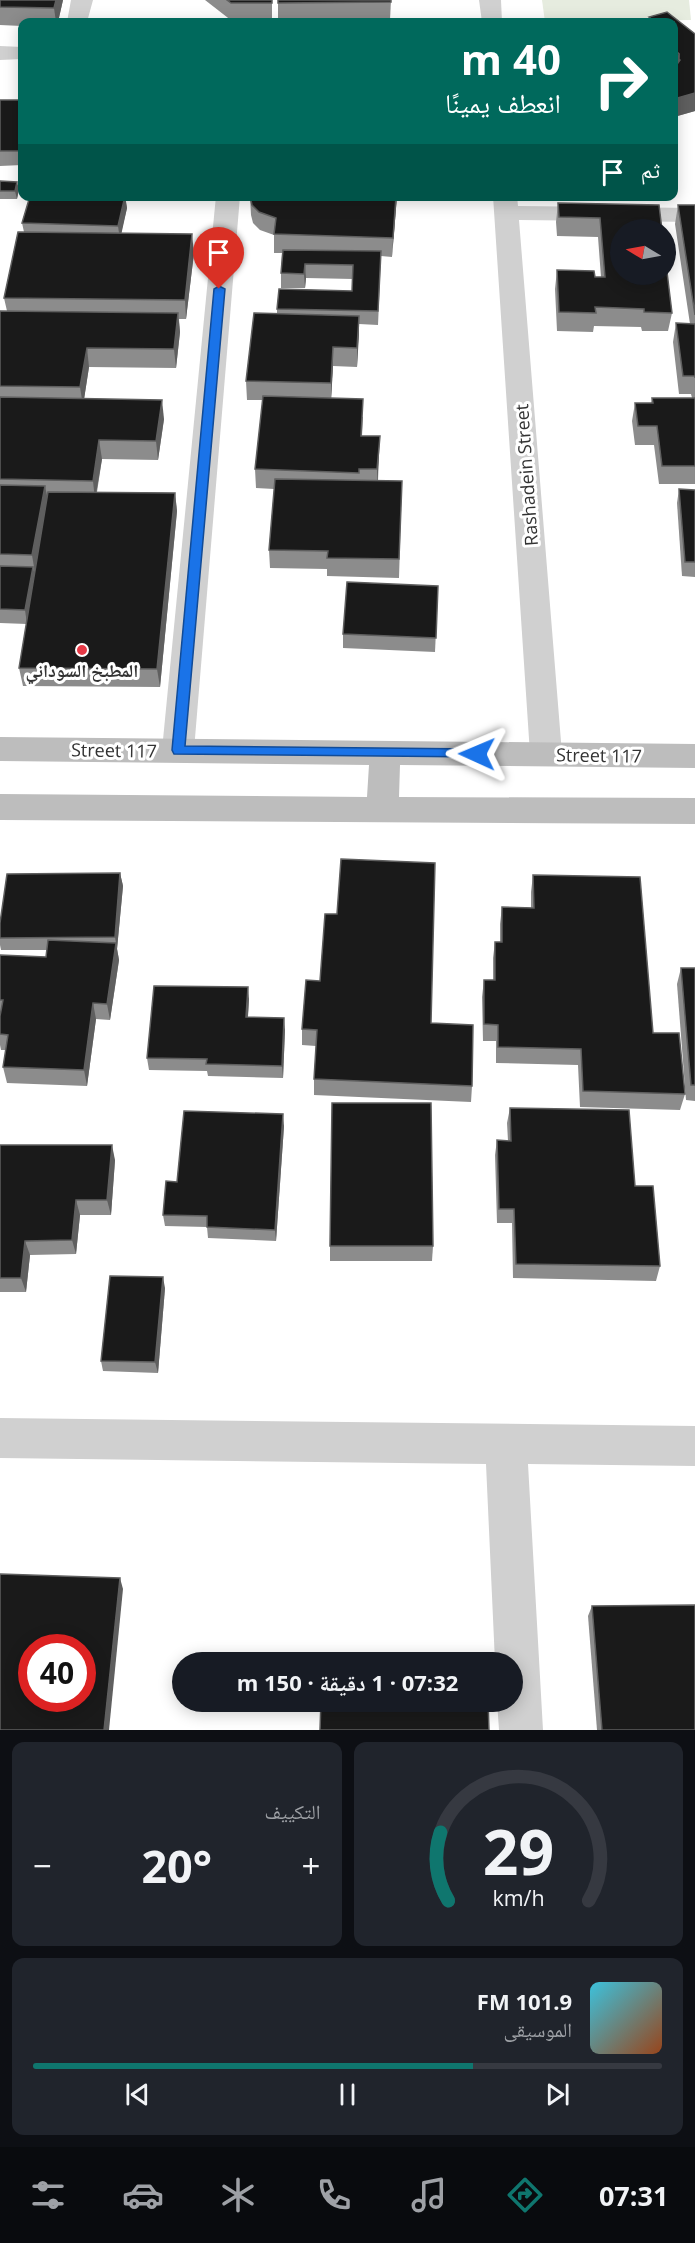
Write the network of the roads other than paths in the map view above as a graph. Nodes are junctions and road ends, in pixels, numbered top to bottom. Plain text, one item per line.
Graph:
1 (82, 0) edge
2 (490, 0) edge
3 (78, 18) edge
4 (492, 18) edge
5 (0, 53) edge
6 (18, 53) edge
7 (228, 201) edge
8 (506, 205) edge
9 (695, 215) edge
10 (0, 749) edge
11 (178, 750) junction
12 (385, 753) junction
13 (546, 754) junction
14 (695, 756) edge
15 (0, 807) edge
16 (382, 810) junction
17 (695, 812) edge
18 (0, 1438) edge
19 (506, 1444) junction
20 (695, 1446) edge
21 (520, 1730) edge

1 - 3 street
2 - 4 street
5 - 6 street
7 - 11 street
8 - 9 street
8 - 13 street, Rashadein Street
10 - 11 street, Street 117
11 - 12 street, Street 117
12 - 13 street, Street 117
12 - 16 street
13 - 14 street, Street 117
15 - 16 street
16 - 17 street
18 - 19 street
19 - 20 street
19 - 21 street

